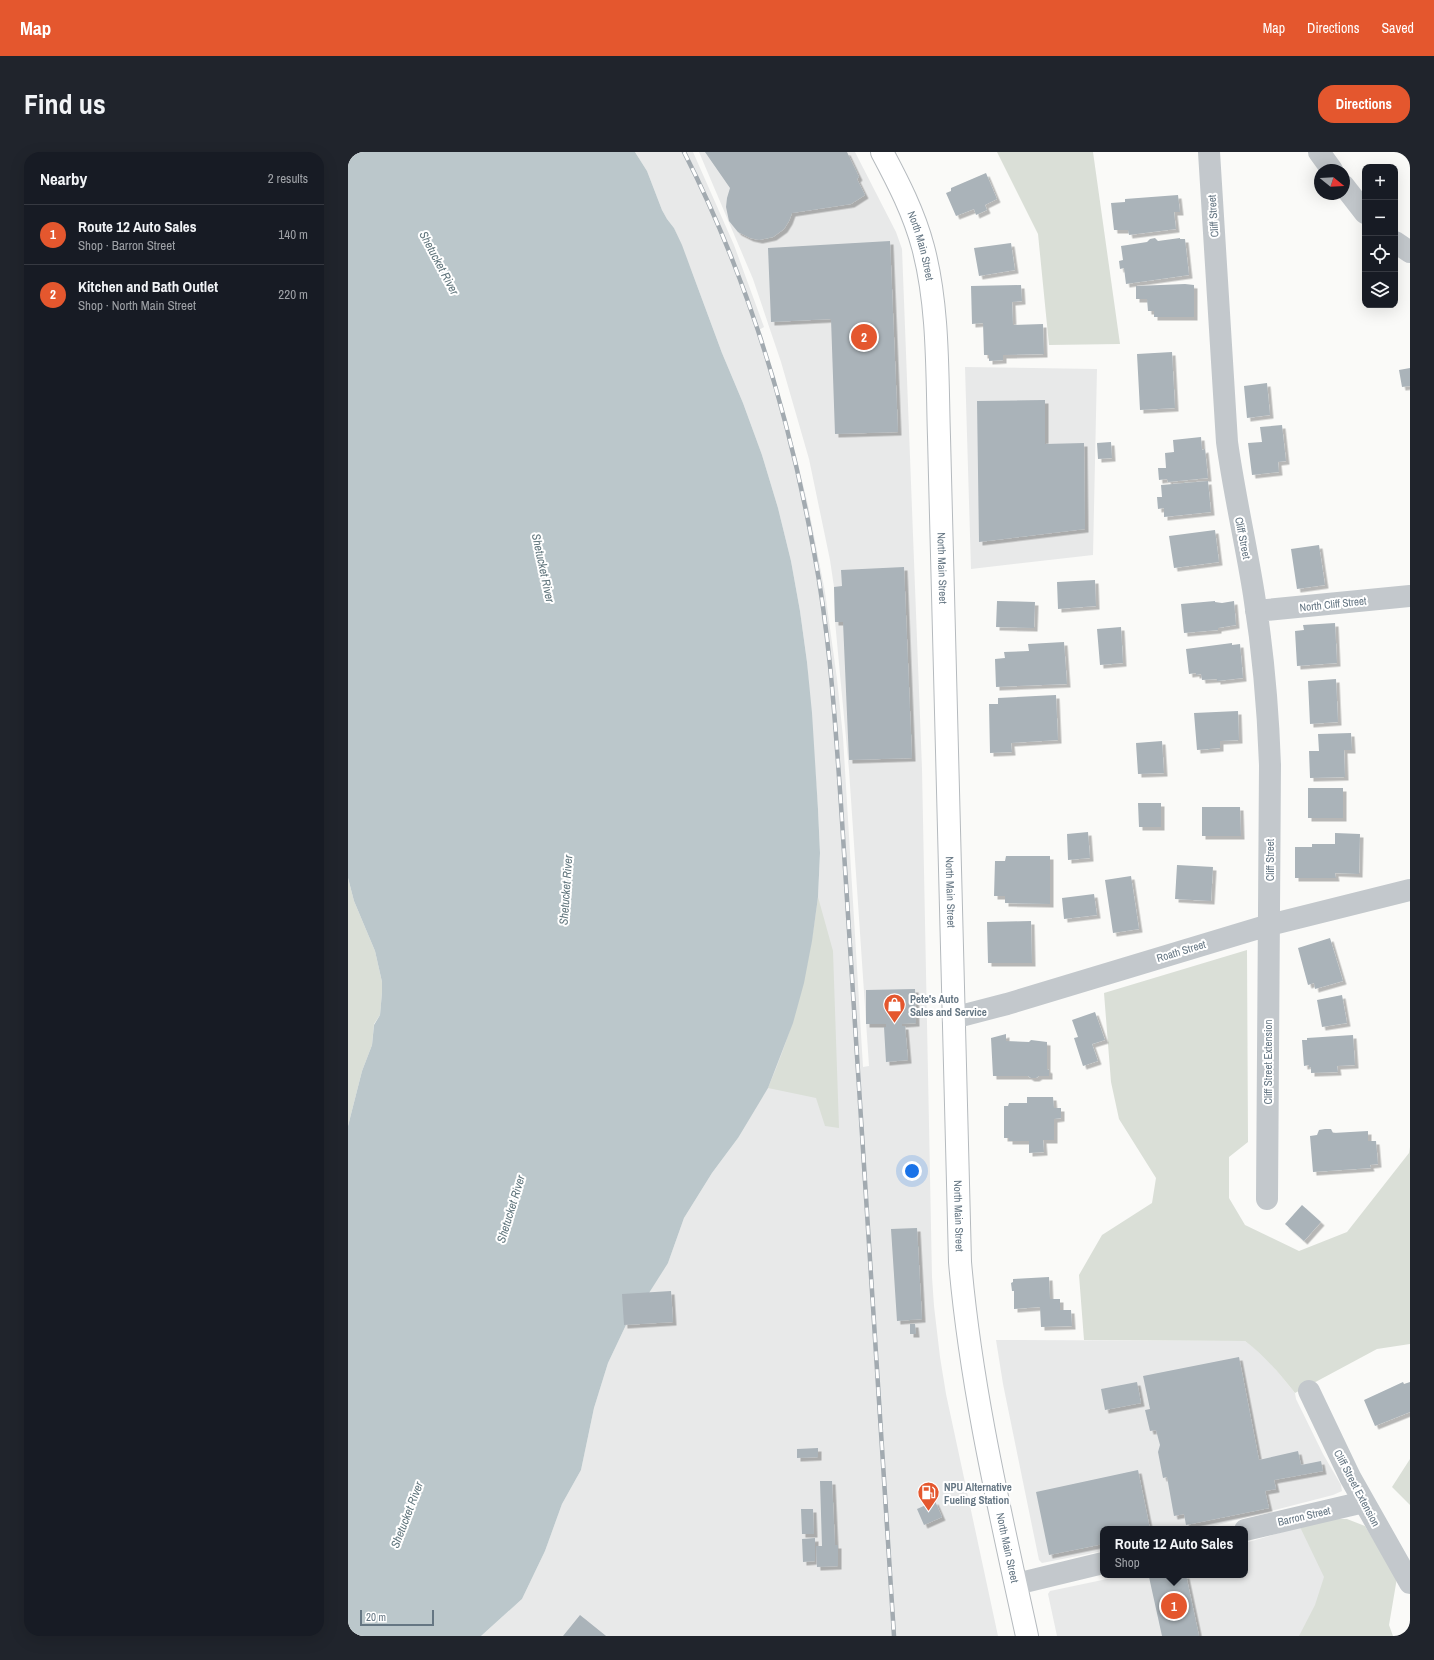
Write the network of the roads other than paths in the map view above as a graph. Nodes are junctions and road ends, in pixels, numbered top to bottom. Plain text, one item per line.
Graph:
1 (882, 152) edge
2 (1209, 152) edge
3 (1319, 152) edge
4 (1328, 164) edge
5 (1350, 194) edge
6 (1362, 209) edge
7 (1398, 244) edge
8 (1410, 252) edge
9 (1410, 596) edge
10 (1256, 611) junction
11 (1410, 890) edge
12 (1269, 924) junction
13 (953, 1018) junction
14 (1268, 1199) dead end
15 (1309, 1391) dead end
16 (1364, 1502) junction
17 (1248, 1529) edge
18 (1100, 1564) edge
19 (1410, 1583) edge
20 (1016, 1584) junction
21 (1027, 1636) edge

1 - 13 main road, North Main Street
2 - 10 street, Cliff Street
3 - 4 street
5 - 6 street
7 - 8 street
9 - 10 street, North Cliff Street
10 - 12 street, Cliff Street
11 - 12 street, Roath Street
12 - 13 street, Roath Street
12 - 14 street, Cliff Street Extension
13 - 20 main road, North Main Street
15 - 16 street, Cliff Street Extension
16 - 17 street, Barron Street
16 - 19 street, Cliff Street Extension
18 - 20 street
20 - 21 main road, North Main Street

